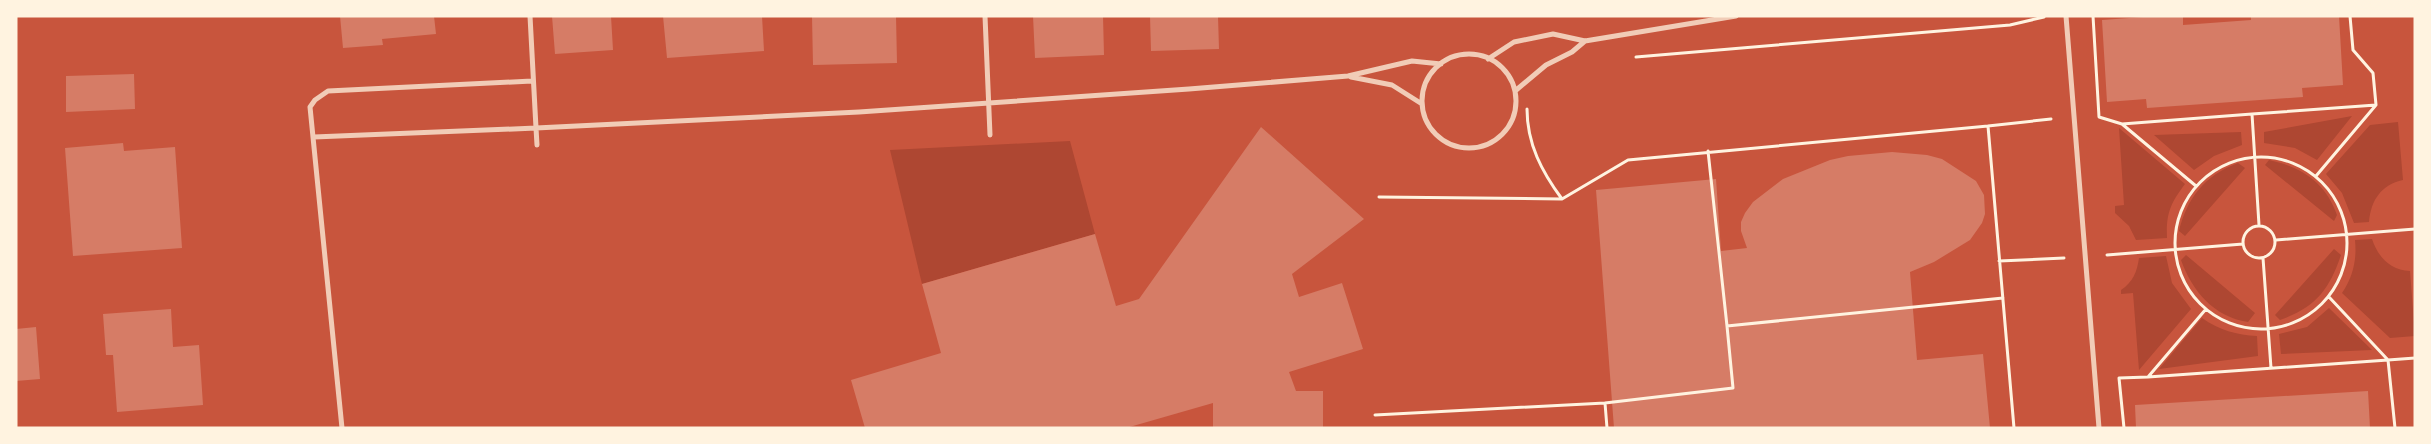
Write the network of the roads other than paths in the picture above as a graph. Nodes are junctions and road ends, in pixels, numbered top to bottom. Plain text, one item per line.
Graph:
1 (530, 16) edge
2 (985, 16) edge
3 (1736, 16) edge
4 (2066, 16) edge
5 (1585, 41) junction
6 (1488, 59) junction
7 (1441, 64) junction
8 (1348, 76) junction
9 (532, 81) junction
10 (1514, 91) junction
11 (988, 102) junction
12 (1422, 104) junction
13 (536, 128) junction
14 (990, 135) dead end
15 (314, 137) junction
16 (537, 145) dead end
17 (342, 428) edge
18 (2099, 428) edge

1 - 9 street
2 - 11 street
3 - 5 street
4 - 18 street
5 - 6 street
5 - 10 street
6 - 7 street
6 - 10 street
7 - 8 street
7 - 12 street
8 - 11 street
8 - 12 street
9 - 13 street
9 - 15 street
10 - 12 street
11 - 13 street
11 - 14 street
13 - 15 street
13 - 16 street
15 - 17 street

